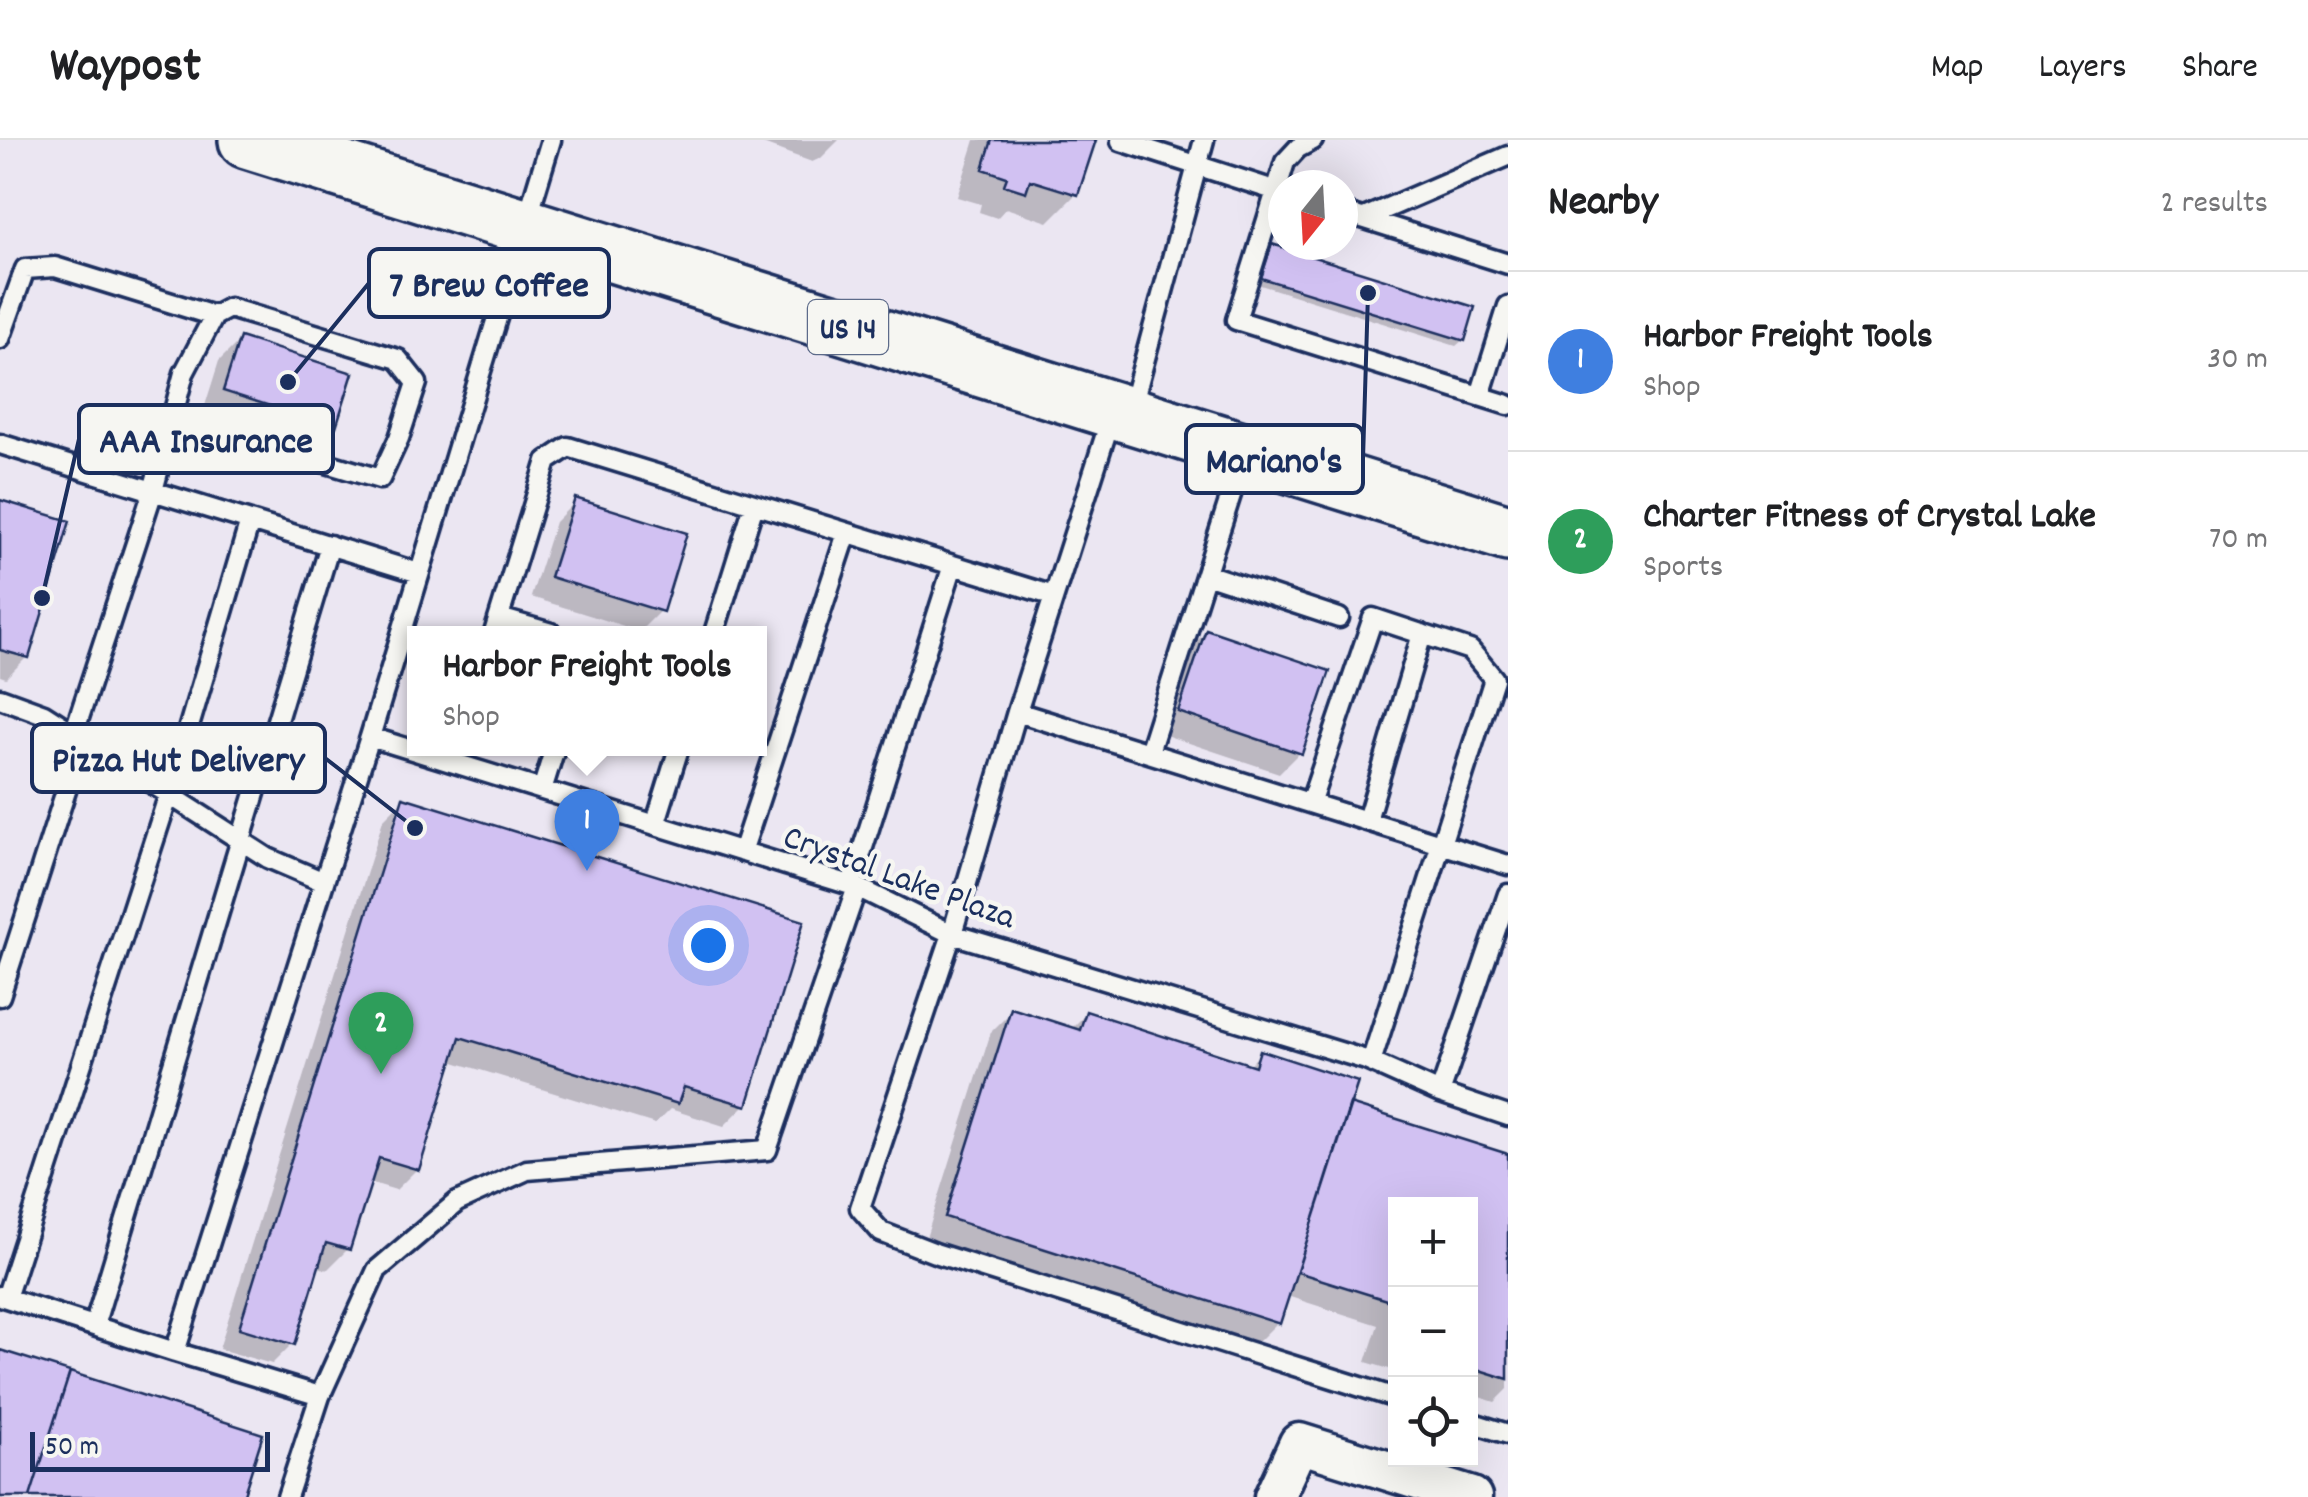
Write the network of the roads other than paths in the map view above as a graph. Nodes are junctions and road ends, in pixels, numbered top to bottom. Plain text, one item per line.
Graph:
1 (247, 140) edge
2 (551, 140) edge
3 (1204, 140) edge
4 (1313, 140) edge
5 (1122, 141) edge
6 (1508, 156) edge
7 (1196, 164) junction
8 (1283, 170) edge
9 (1268, 187) edge
10 (1358, 216) edge
11 (1364, 218) junction
12 (1268, 224) edge
13 (523, 226) junction
14 (1508, 264) edge
15 (1508, 306) edge
16 (214, 316) junction
17 (0, 339) edge
18 (1480, 396) junction
19 (1508, 405) edge
20 (1122, 413) junction
21 (172, 418) junction
22 (0, 444) edge
23 (1245, 451) junction
24 (153, 491) junction
25 (754, 504) junction
26 (250, 521) junction
27 (847, 533) junction
28 (1508, 533) edge
29 (330, 546) junction
30 (952, 565) junction
31 (419, 573) junction
32 (1206, 574) junction
33 (1054, 596) junction
34 (1338, 618) dead end
35 (496, 626) edge
36 (716, 626) edge
37 (1422, 634) junction
38 (0, 698) edge
39 (1017, 712) junction
40 (78, 736) junction
41 (370, 736) junction
42 (407, 745) edge
43 (1148, 752) junction
44 (456, 756) edge
45 (553, 756) edge
46 (677, 756) edge
47 (542, 790) junction
48 (169, 794) junction
49 (1311, 802) junction
50 (1367, 820) junction
51 (655, 825) junction
52 (242, 841) junction
53 (1442, 844) junction
54 (742, 852) junction
55 (1508, 865) edge
56 (324, 882) junction
57 (854, 886) junction
58 (1508, 894) edge
59 (952, 934) junction
60 (0, 996) edge
61 (1371, 1062) junction
62 (1440, 1093) junction
63 (1508, 1116) edge
64 (3, 1297) edge
65 (94, 1326) junction
66 (174, 1352) junction
67 (320, 1396) junction
68 (1388, 1396) edge
69 (1478, 1425) edge
70 (1508, 1434) edge
71 (287, 1497) edge
72 (1274, 1497) edge
73 (1472, 1497) edge

1 - 13 main road, US 14
2 - 13 lane
3 - 7 lane
4 - 8 lane
5 - 7 lane
6 - 11 lane
7 - 9 lane
7 - 20 lane
10 - 11 lane
11 - 14 lane
12 - 18 lane
13 - 20 main road, US 14
13 - 31 lane
15 - 18 lane
16 - 17 lane
16 - 21 lane
16 - 21 lane
18 - 19 lane
20 - 23 main road, US 14
20 - 33 lane
21 - 24 lane
22 - 24 lane
23 - 28 main road, US 14
23 - 32 lane
24 - 26 lane
24 - 40 lane
25 - 27 lane
25 - 35 lane
25 - 36 lane
26 - 29 lane
26 - 48 lane
27 - 30 lane
27 - 54 lane
29 - 31 lane
29 - 52 lane
30 - 33 lane
30 - 57 lane
31 - 41 lane
32 - 34 lane
32 - 43 lane
33 - 39 lane
37 - 49 lane
37 - 50 lane
37 - 53 lane
38 - 40 lane
39 - 43 lane
39 - 59 lane
40 - 48 lane
40 - 60 lane
41 - 42 lane, Crystal Lake Plaza
41 - 56 lane
43 - 49 lane
44 - 47 lane, Crystal Lake Plaza
45 - 47 lane
46 - 51 lane
47 - 51 lane, Crystal Lake Plaza
48 - 52 lane
48 - 64 lane
49 - 50 lane
50 - 53 lane
51 - 54 lane, Crystal Lake Plaza
52 - 56 lane
52 - 65 lane
53 - 55 lane
53 - 61 lane
54 - 57 lane, Crystal Lake Plaza
56 - 66 lane
57 - 59 lane, Crystal Lake Plaza
57 - 67 lane
58 - 62 lane
59 - 61 lane, Crystal Lake Plaza
59 - 68 lane
61 - 62 lane, Crystal Lake Plaza
62 - 63 lane, Crystal Lake Plaza
64 - 65 lane
65 - 66 lane
66 - 67 lane
67 - 71 lane
69 - 70 lane
72 - 73 street

